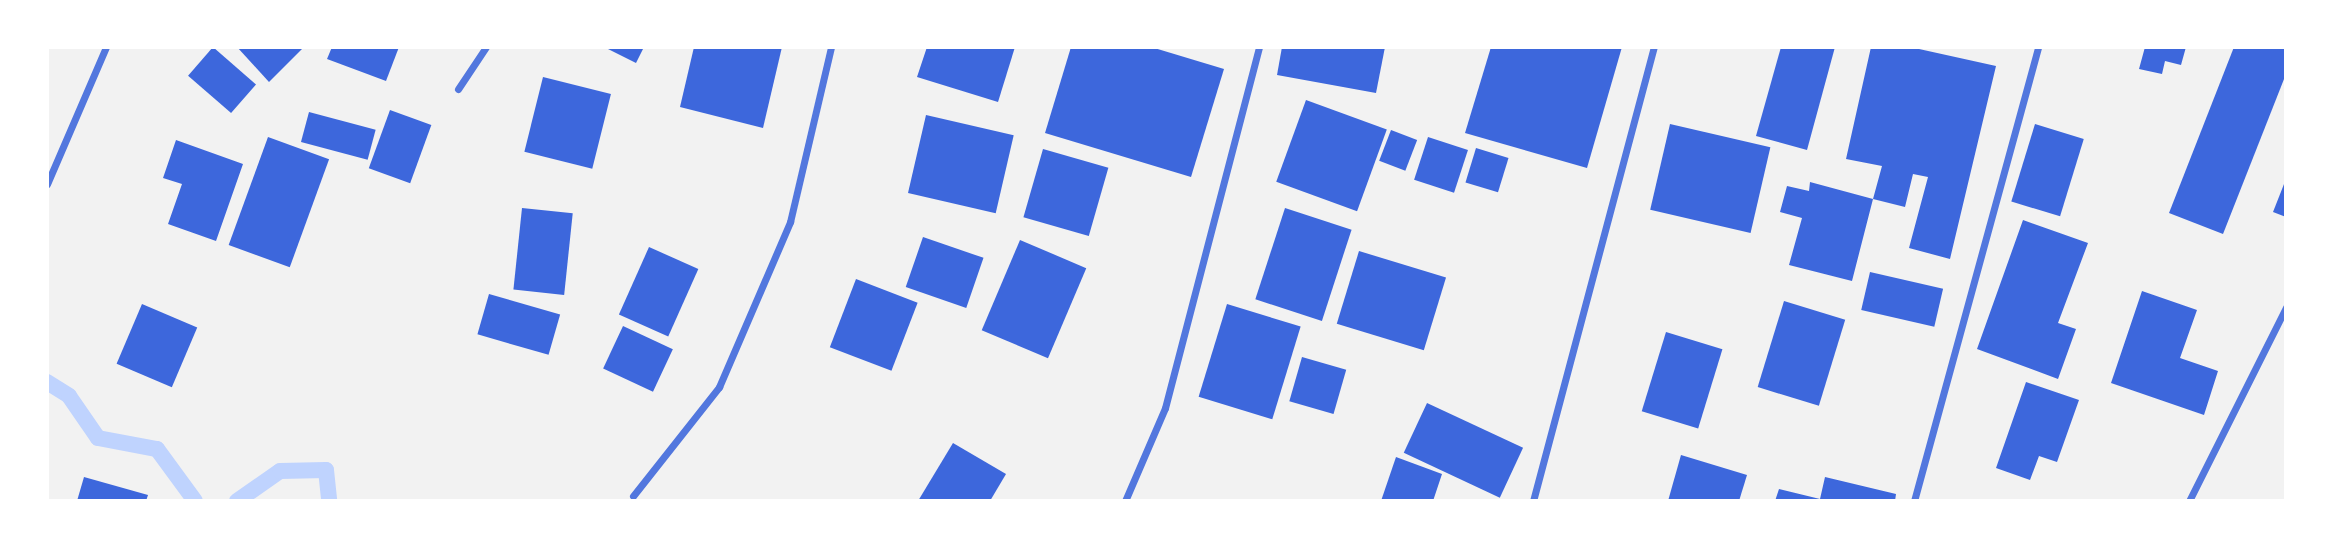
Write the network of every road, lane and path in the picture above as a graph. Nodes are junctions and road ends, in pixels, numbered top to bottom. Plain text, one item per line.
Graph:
1 (106, 47) edge
2 (486, 47) edge
3 (831, 47) edge
4 (1259, 47) edge
5 (1654, 47) edge
6 (2038, 47) edge
7 (458, 89) dead end
8 (47, 184) edge
9 (2286, 307) edge
10 (633, 496) dead end
11 (1125, 501) edge
12 (1534, 501) edge
13 (1914, 501) edge
14 (2189, 501) edge

1 - 8 street
2 - 7 street
3 - 10 street
4 - 11 street
5 - 12 street
6 - 13 street
9 - 14 street

